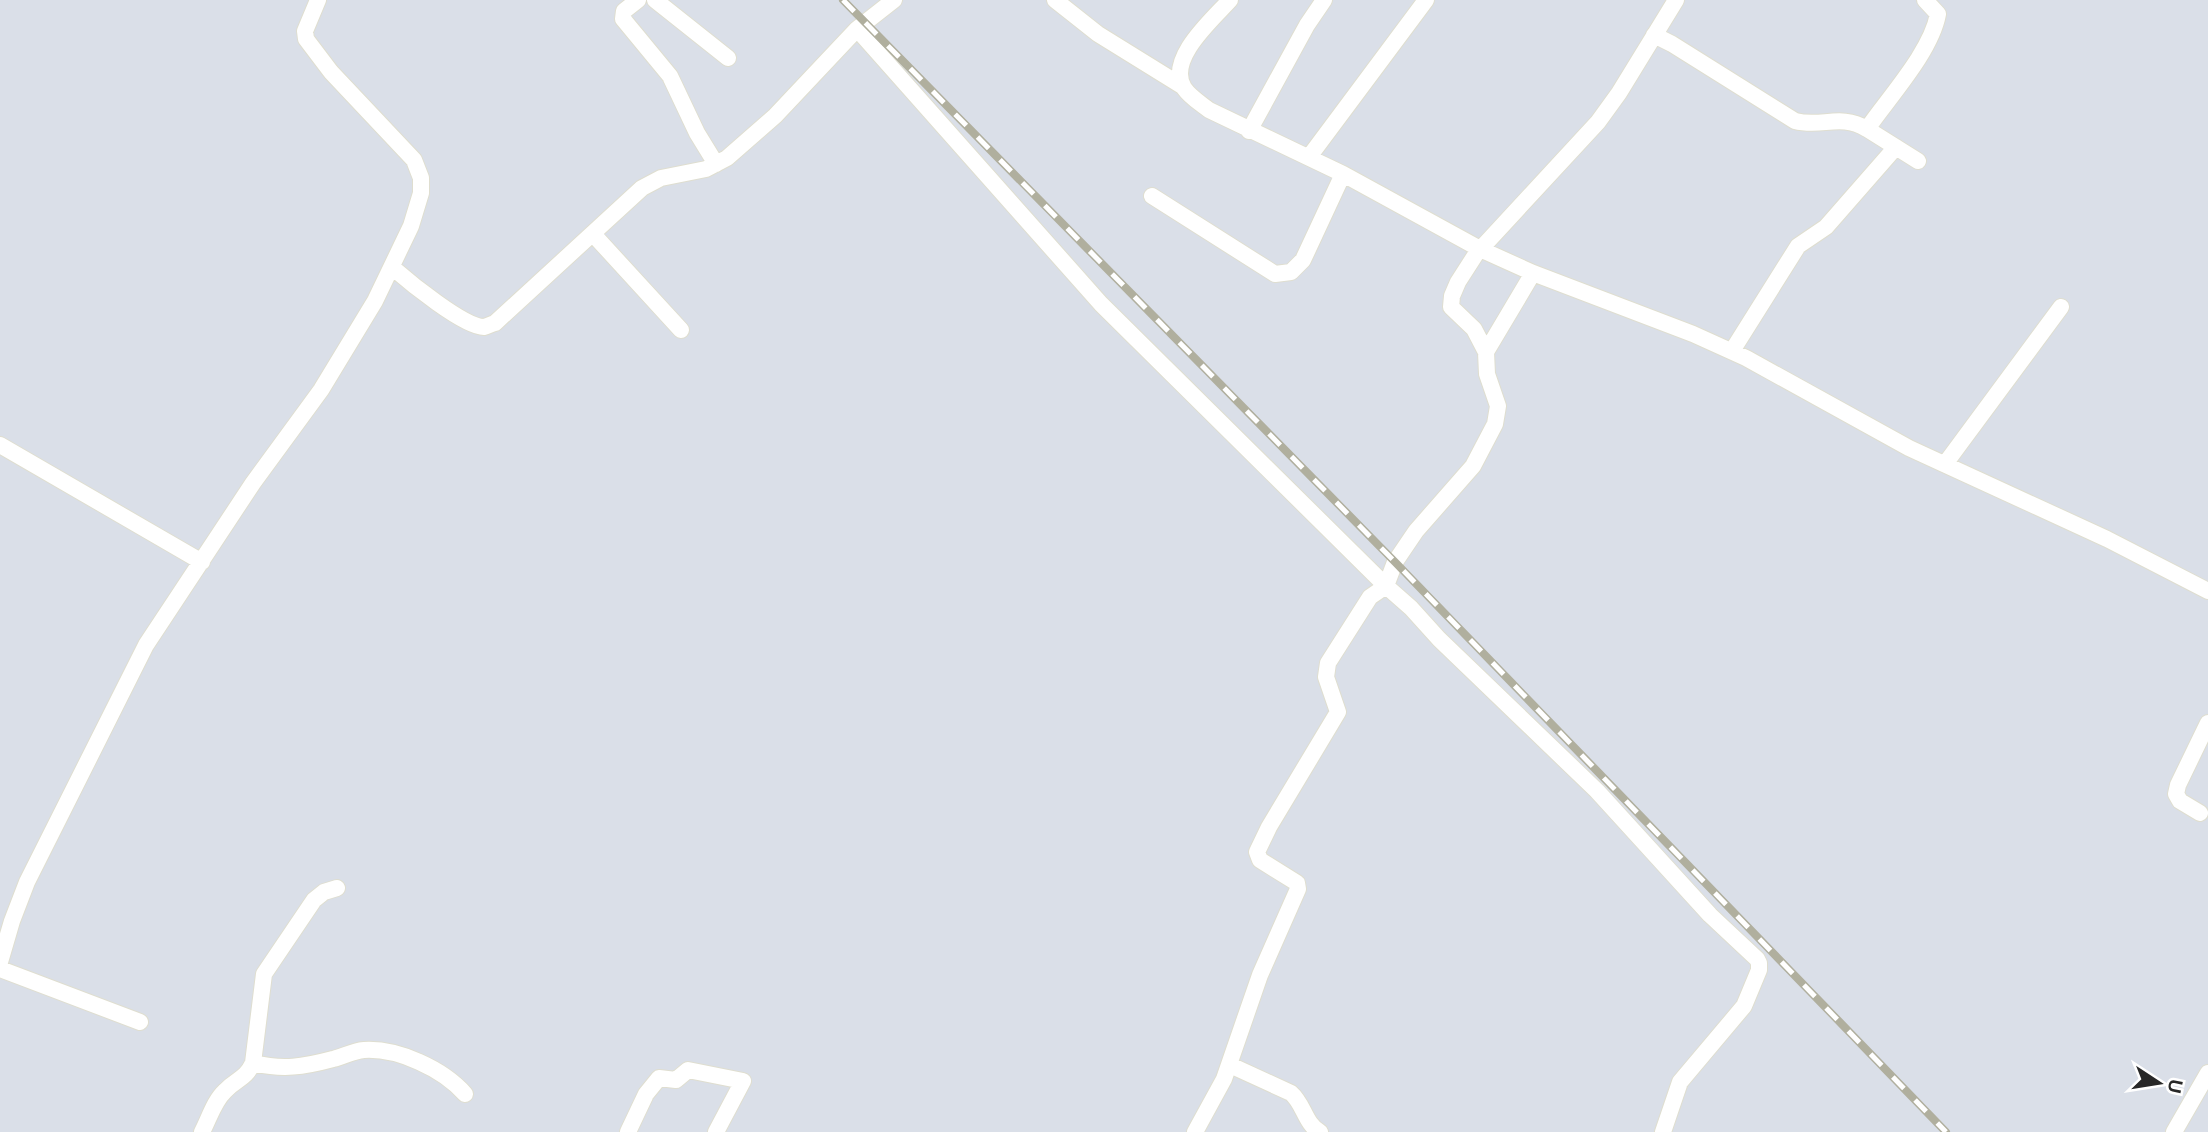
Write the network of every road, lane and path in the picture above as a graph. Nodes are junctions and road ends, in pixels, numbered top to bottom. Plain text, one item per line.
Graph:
1 (318, 0) edge
2 (638, 0) edge
3 (655, 0) edge
4 (894, 0) edge
5 (1055, 0) edge
6 (1230, 0) edge
7 (1324, 0) edge
8 (1426, 0) edge
9 (1676, 0) edge
10 (1925, 0) edge
11 (857, 29) junction
12 (1654, 35) junction
13 (728, 58) dead end
14 (1182, 86) junction
15 (1867, 129) junction
16 (1249, 131) junction
17 (1896, 147) junction
18 (1309, 157) junction
19 (1918, 161) dead end
20 (716, 164) junction
21 (1343, 174) junction
22 (1153, 196) dead end
23 (593, 234) junction
24 (1480, 249) junction
25 (393, 268) junction
26 (1533, 273) junction
27 (2061, 307) dead end
28 (681, 330) dead end
29 (1732, 351) junction
30 (1486, 352) junction
31 (0, 445) edge
32 (1945, 464) junction
33 (202, 562) junction
34 (1386, 586) junction
35 (2208, 591) edge
36 (2208, 723) edge
37 (2200, 813) dead end
38 (337, 888) dead end
39 (0, 962) edge
40 (0, 969) edge
41 (140, 1022) dead end
42 (253, 1063) junction
43 (1230, 1065) junction
44 (2208, 1073) edge
45 (465, 1094) dead end
46 (202, 1132) edge
47 (628, 1132) edge
48 (716, 1132) edge
49 (1195, 1132) edge
50 (1320, 1132) edge
51 (1663, 1132) edge
52 (2174, 1132) edge

1 - 25 street
2 - 20 street
3 - 13 street
4 - 11 street
5 - 14 street
6 - 14 street
7 - 16 street
8 - 18 street
9 - 12 street
10 - 15 street
11 - 20 street
11 - 34 street
12 - 15 street
12 - 24 street
14 - 16 street
15 - 17 street
16 - 18 street
17 - 19 street
17 - 29 street
18 - 21 street
20 - 23 street
21 - 22 street
21 - 24 street
23 - 25 street
23 - 28 street
24 - 26 street
24 - 30 street
25 - 33 street
26 - 29 street
26 - 30 street
27 - 32 street
29 - 32 street
30 - 34 street
31 - 33 street
32 - 35 street
33 - 39 street
34 - 43 street
34 - 51 street
36 - 37 street
38 - 42 street
40 - 41 street
42 - 45 street
42 - 46 street
43 - 49 street
43 - 50 street
44 - 52 street
47 - 48 street

